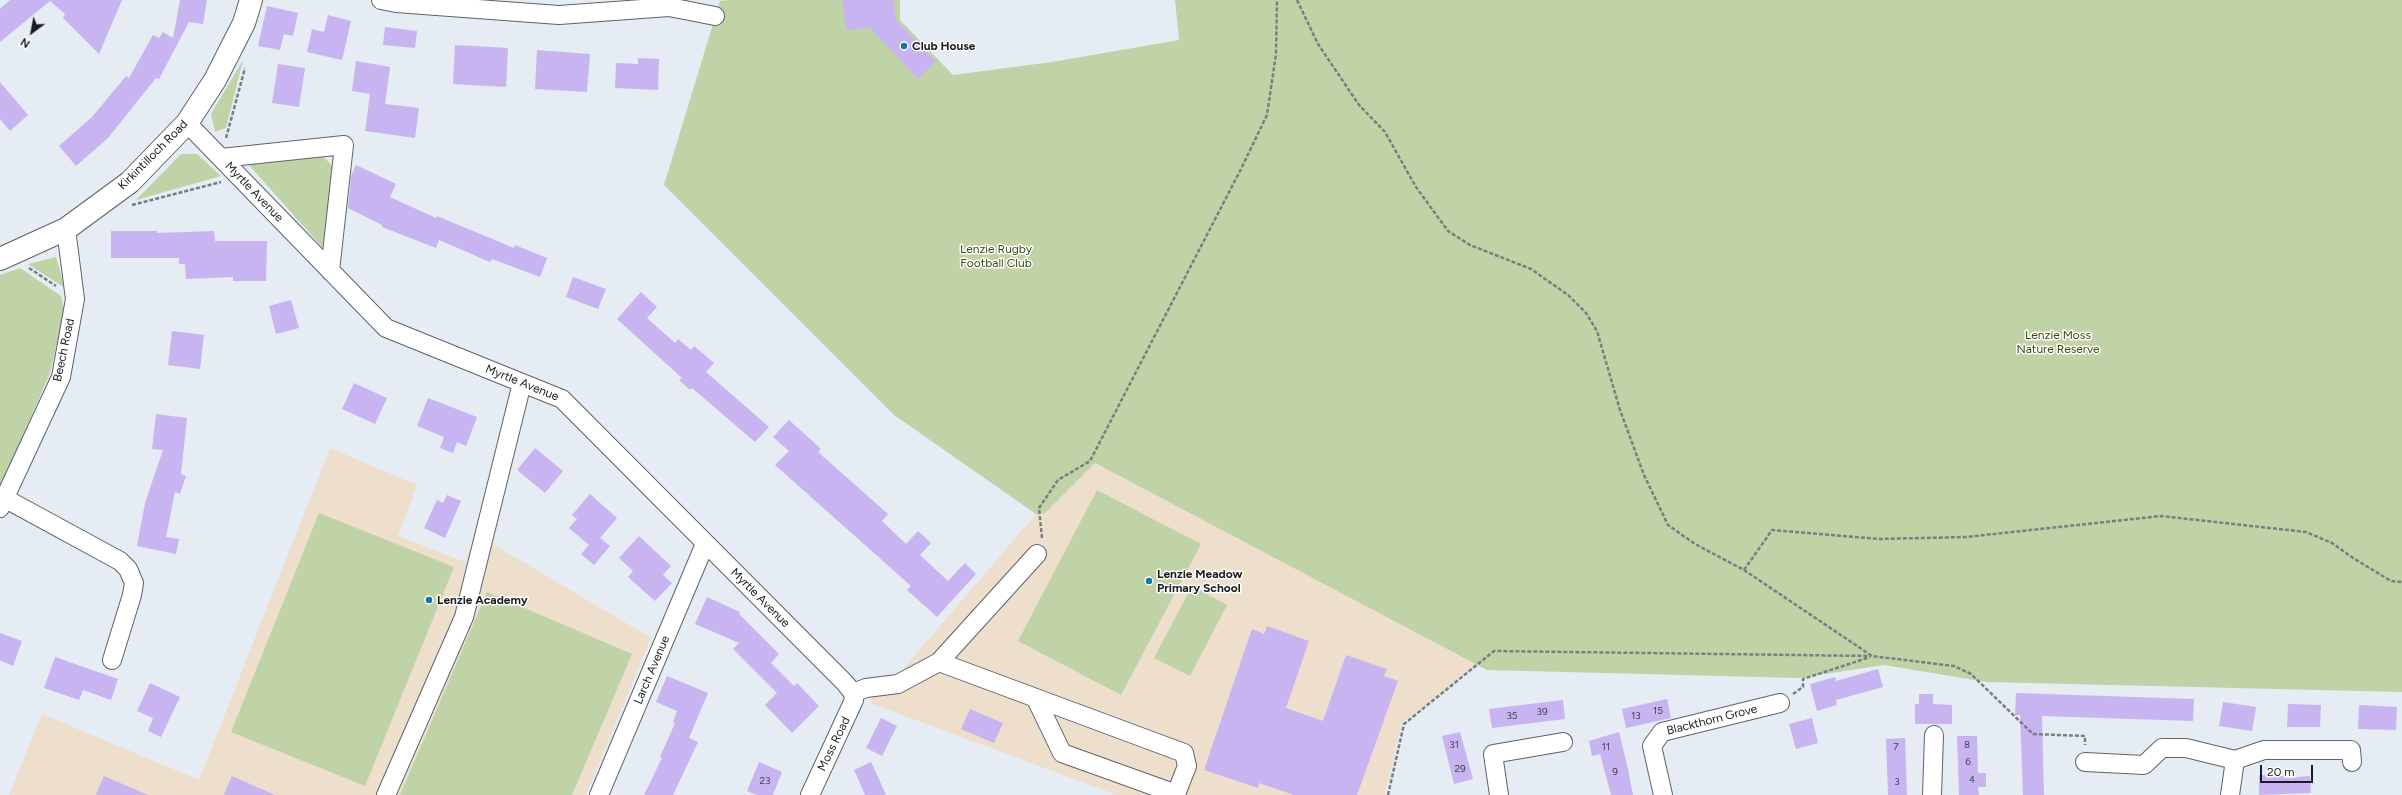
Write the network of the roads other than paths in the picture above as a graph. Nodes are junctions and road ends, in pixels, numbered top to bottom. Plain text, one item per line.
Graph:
1 (251, 0) edge
2 (381, 0) edge
3 (715, 16) dead end
4 (187, 123) junction
5 (221, 158) junction
6 (66, 229) junction
7 (5, 256) edge
8 (330, 270) junction
9 (522, 383) junction
10 (2, 503) edge
11 (705, 544) junction
12 (1038, 554) road end
13 (112, 660) dead end
14 (939, 662) junction
15 (853, 693) junction
16 (1036, 699) junction
17 (1780, 703) road end
18 (1934, 735) dead end
19 (1563, 742) dead end
20 (2235, 760) junction
21 (2086, 762) road end
22 (2352, 762) dead end
23 (386, 795) edge
24 (599, 795) edge
25 (811, 795) edge
26 (1499, 795) edge
27 (1663, 795) edge
28 (1932, 795) edge
29 (2230, 795) edge

1 - 4 main road, Kirkintilloch Road
2 - 3 street
4 - 5 street, Myrtle Avenue
4 - 6 main road, Kirkintilloch Road
5 - 8 street, Myrtle Avenue
5 - 8 street
6 - 7 main road, Kirkintilloch Road
6 - 10 street, Beech Road
8 - 9 street, Myrtle Avenue
9 - 11 street, Myrtle Avenue
9 - 23 street
10 - 13 street
11 - 15 street, Myrtle Avenue
11 - 24 street, Larch Avenue
12 - 14 street
14 - 15 street
14 - 16 street
15 - 25 street, Moss Road
16 - 16 street
17 - 27 street, Blackthorn Grove
18 - 28 street
19 - 26 street
20 - 21 street
20 - 22 street
20 - 29 street

